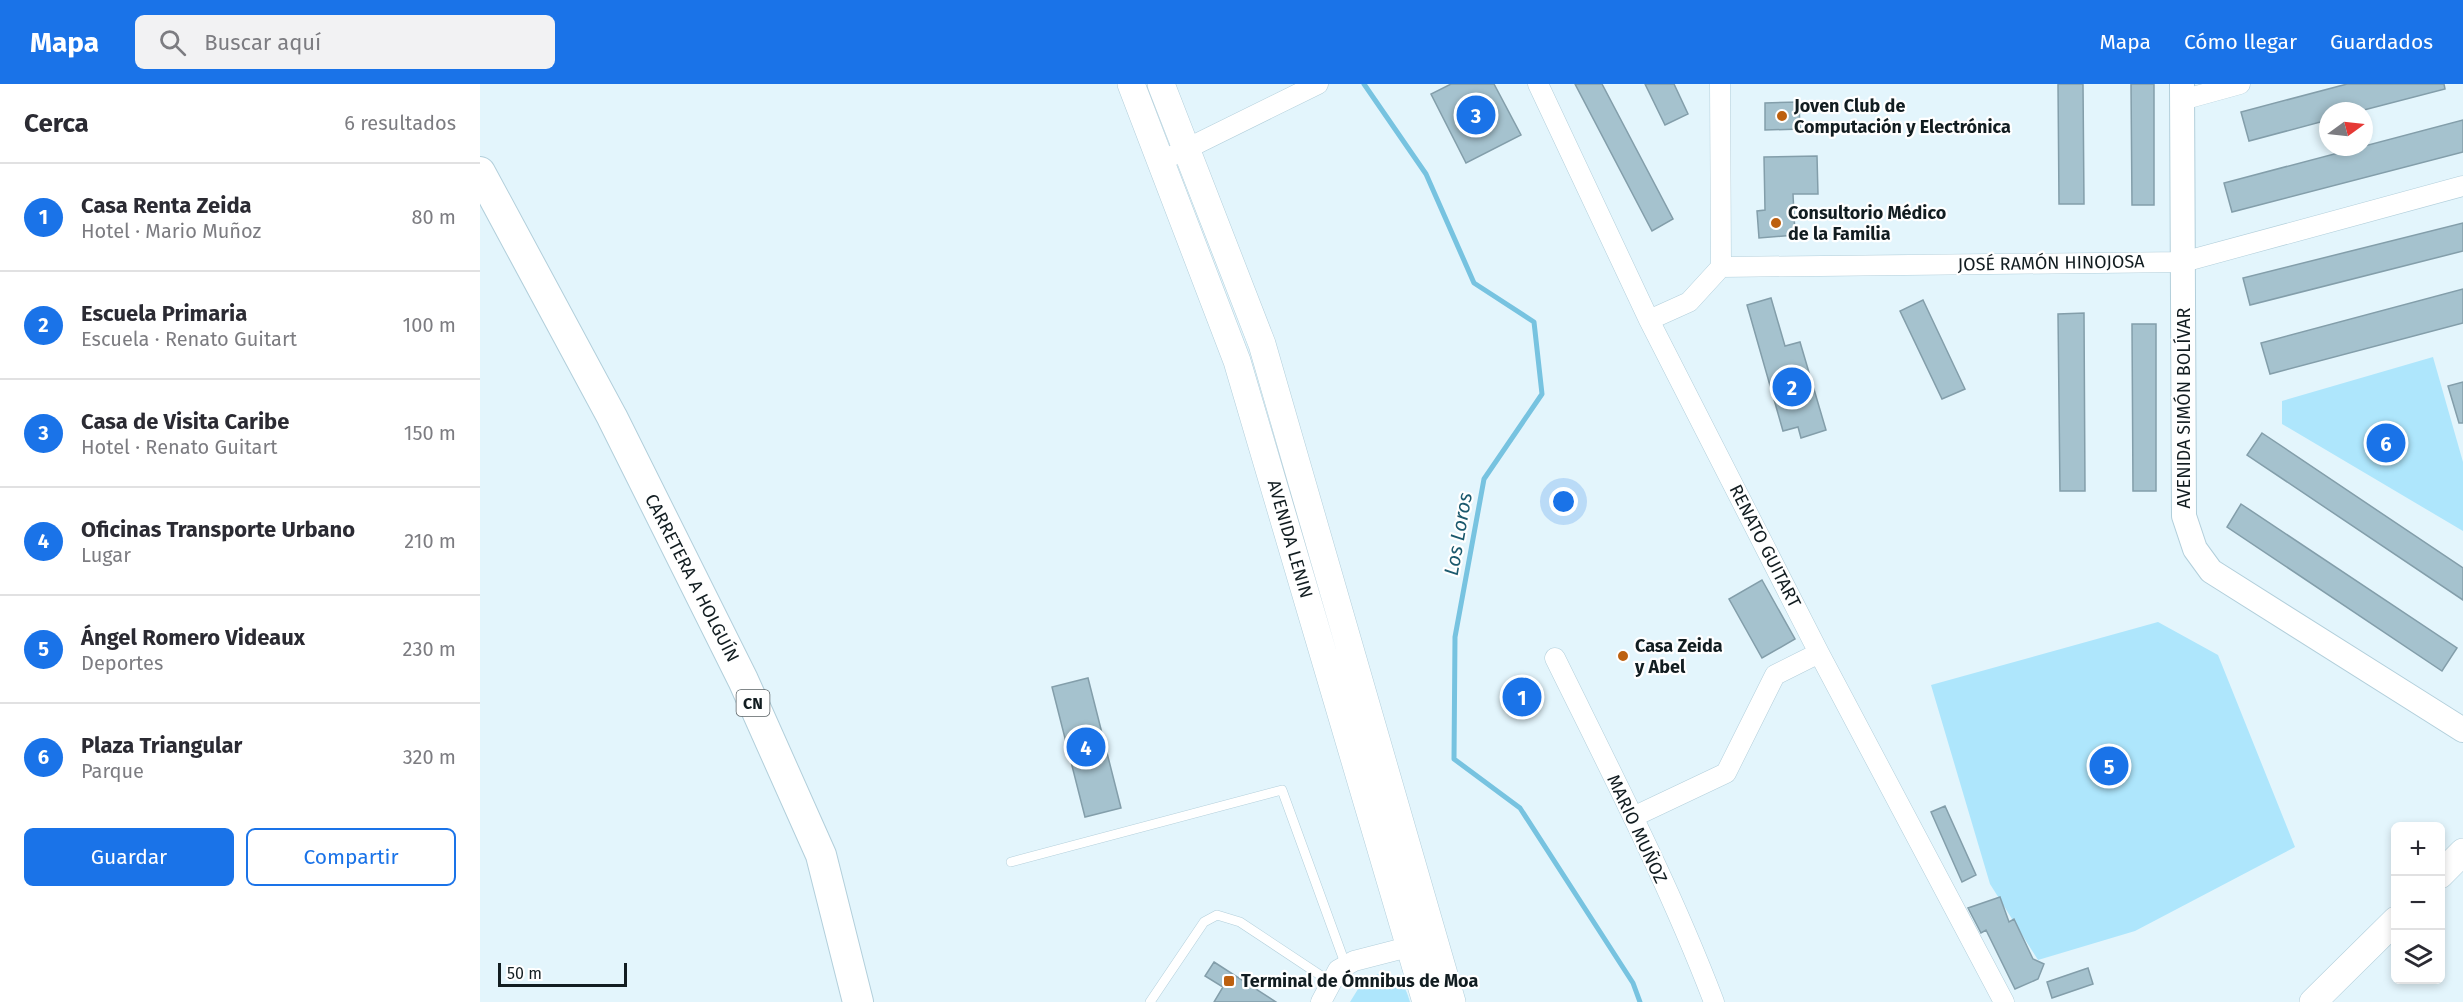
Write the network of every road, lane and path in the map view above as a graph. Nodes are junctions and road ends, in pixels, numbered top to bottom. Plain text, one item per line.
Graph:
1 (1131, 84) edge
2 (1161, 84) edge
3 (1318, 84) edge
4 (1538, 84) edge
5 (1720, 84) edge
6 (2240, 84) edge
7 (2182, 92) edge
8 (1186, 148) junction
9 (1161, 161) junction
10 (480, 172) edge
11 (2463, 186) edge
12 (2182, 262) junction
13 (1721, 267) junction
14 (1649, 320) junction
15 (1819, 653) junction
16 (1555, 658) dead end
17 (2463, 730) edge
18 (1633, 817) junction
19 (2463, 852) edge
20 (1011, 862) dead end
21 (2445, 870) edge
22 (2391, 925) edge
23 (1422, 944) junction
24 (1346, 966) junction
25 (1332, 983) junction
26 (858, 1002) edge
27 (1150, 1002) edge
28 (1321, 1002) edge
29 (1426, 1002) edge
30 (1452, 1002) edge
31 (1714, 1002) edge
32 (2004, 1002) edge
33 (2313, 1002) edge

1 - 9 main road, AVENIDA LENIN
2 - 8 main road, AVENIDA LENIN
3 - 8 street
4 - 14 street, RENATO GUITART
5 - 13 street
6 - 7 street
7 - 12 street, AVENIDA SIMÓN BOLÍVAR
8 - 9 street
8 - 23 main road, AVENIDA LENIN
9 - 23 main road, AVENIDA LENIN
10 - 26 main road, CARRETERA A HOLGUÍN / CN
11 - 12 street, JOSÉ RAMÓN HINOJOSA
12 - 13 street, JOSÉ RAMÓN HINOJOSA
12 - 17 street, AVENIDA SIMÓN BOLÍVAR
13 - 14 street
14 - 15 street, RENATO GUITART
15 - 18 street
15 - 32 street, RENATO GUITART
16 - 18 street, MARIO MUÑOZ
18 - 31 street, MARIO MUÑOZ
19 - 21 main road
20 - 24 lane
22 - 33 main road
23 - 24 street
23 - 29 main road, AVENIDA LENIN
23 - 30 main road, AVENIDA LENIN
24 - 25 street
25 - 27 lane
25 - 28 street

